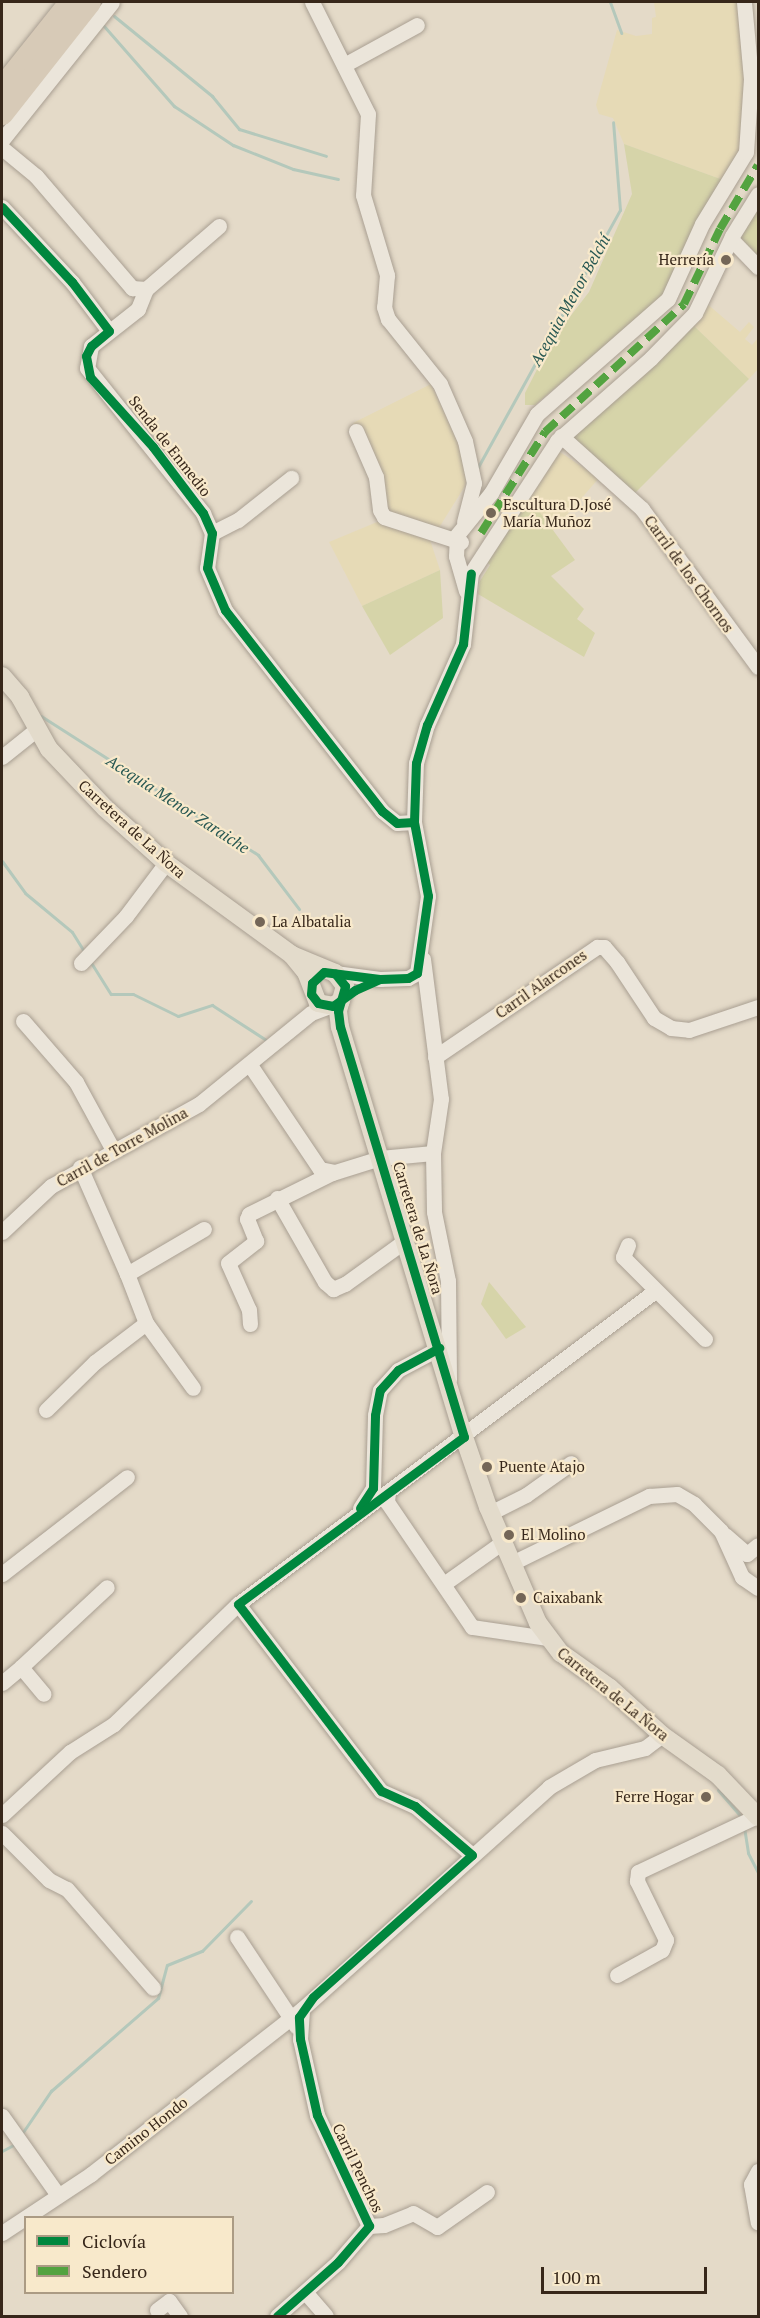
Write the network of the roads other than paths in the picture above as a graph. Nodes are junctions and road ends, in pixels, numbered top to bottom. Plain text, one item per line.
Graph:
1 (69, 2) edge
2 (90, 2) edge
3 (112, 2) edge
4 (744, 2) edge
5 (318, 6) edge
6 (417, 25) dead end
7 (344, 65) junction
8 (2, 86) edge
9 (2, 114) edge
10 (2, 140) edge
11 (2, 148) edge
12 (759, 194) edge
13 (2, 207) edge
14 (219, 226) dead end
15 (731, 239) junction
16 (759, 267) edge
17 (146, 289) junction
18 (109, 331) junction
19 (356, 431) dead end
20 (561, 436) junction
21 (291, 478) dead end
22 (474, 483) junction
23 (491, 493) junction
24 (212, 533) junction
25 (459, 537) junction
26 (471, 573) junction
27 (468, 595) junction
28 (759, 667) edge
29 (2, 676) edge
30 (37, 729) junction
31 (2, 757) edge
32 (414, 822) junction
33 (166, 863) junction
34 (421, 950) junction
35 (292, 955) junction
36 (81, 963) dead end
37 (332, 973) junction
38 (408, 978) junction
39 (380, 979) junction
40 (311, 992) junction
41 (429, 992) junction
42 (334, 1004) junction
43 (759, 1007) edge
44 (303, 1020) junction
45 (23, 1021) dead end
46 (435, 1057) junction
47 (249, 1065) junction
48 (113, 1150) junction
49 (433, 1153) junction
50 (312, 1158) junction
51 (380, 1158) junction
52 (80, 1167) junction
53 (335, 1172) junction
54 (306, 1182) junction
55 (277, 1198) junction
56 (204, 1228) dead end
57 (2, 1232) edge
58 (406, 1240) junction
59 (628, 1245) dead end
60 (127, 1274) junction
61 (655, 1291) junction
62 (146, 1323) junction
63 (250, 1324) dead end
64 (705, 1339) dead end
65 (439, 1348) junction
66 (449, 1385) junction
67 (193, 1388) dead end
68 (46, 1410) dead end
69 (464, 1437) junction
70 (571, 1463) dead end
71 (127, 1477) dead end
72 (374, 1480) junction
73 (391, 1491) junction
74 (490, 1513) junction
75 (355, 1515) junction
76 (721, 1531) junction
77 (503, 1542) junction
78 (753, 1550) edge
79 (512, 1563) junction
80 (738, 1569) junction
81 (2, 1574) edge
82 (445, 1583) junction
83 (107, 1587) dead end
84 (759, 1588) edge
85 (238, 1604) junction
86 (547, 1638) junction
87 (21, 1666) junction
88 (2, 1683) edge
89 (44, 1694) dead end
90 (662, 1735) junction
91 (2, 1815) edge
92 (751, 1819) edge
93 (2, 1833) edge
94 (471, 1855) junction
95 (237, 1937) dead end
96 (617, 1975) dead end
97 (153, 1988) dead end
98 (294, 2019) junction
99 (2, 2116) edge
100 (759, 2170) edge
101 (487, 2192) dead end
102 (58, 2195) junction
103 (27, 2216) edge
104 (24, 2218) edge
105 (759, 2222) edge
106 (369, 2226) junction
107 (2, 2233) edge
108 (306, 2293) junction
109 (157, 2310) dead end
110 (180, 2316) edge
111 (277, 2316) edge
112 (326, 2316) edge

1 - 8 highway
2 - 9 highway
3 - 10 street
4 - 23 street
5 - 7 street
6 - 7 street
7 - 22 street
11 - 17 street
12 - 15 street
13 - 18 street
14 - 17 street
15 - 16 street
15 - 20 street
17 - 18 street
18 - 24 street, Senda de Enmedio
19 - 25 street
20 - 26 street
20 - 28 street, Carril de los Chornos
21 - 24 street
22 - 23 street
22 - 25 street
23 - 25 street
24 - 32 street
25 - 26 street
25 - 27 street
26 - 27 street
27 - 32 street
29 - 30 main road, Carretera de La Ñora
30 - 31 street
30 - 33 main road, Carretera de La Ñora
32 - 34 street
33 - 35 main road, Carretera de La Ñora
33 - 36 street
34 - 38 street
34 - 41 street
35 - 37 main road
35 - 40 main road
37 - 39 street
37 - 40 main road
37 - 42 main road
38 - 39 street
38 - 41 street
39 - 42 street, Carril de Torre Molina
40 - 42 main road
40 - 44 street
41 - 46 street
42 - 44 street, Carril de Torre Molina
42 - 51 main road, Carretera de La Ñora
43 - 46 street, Carril Alarcones
44 - 47 street, Carril de Torre Molina
45 - 48 street
46 - 49 street
47 - 48 street, Carril de Torre Molina
47 - 50 street
48 - 52 street, Carril de Torre Molina
49 - 51 street
49 - 66 street
50 - 53 street
50 - 54 street
51 - 53 street
51 - 58 main road, Carretera de La Ñora
52 - 57 street, Carril de Torre Molina
52 - 60 street
53 - 54 street
54 - 55 street
55 - 58 street
55 - 63 street
56 - 60 street
58 - 65 main road, Carretera de La Ñora
59 - 61 street
60 - 62 street
61 - 64 street
61 - 69 street
62 - 67 street
62 - 68 street
65 - 66 main road, Carretera de La Ñora
65 - 72 street
66 - 69 main road, Carretera de La Ñora
69 - 73 street
69 - 74 main road, Carretera de La Ñora
70 - 74 street
71 - 81 street
72 - 73 street
72 - 75 street
73 - 75 street
73 - 82 street
74 - 77 main road, Carretera de La Ñora
75 - 85 street
76 - 78 street
76 - 79 street
76 - 80 street
77 - 79 main road, Carretera de La Ñora
77 - 82 street
78 - 80 street
79 - 86 main road, Carretera de La Ñora
80 - 84 street
82 - 86 street
83 - 87 street
85 - 91 street
85 - 94 street
86 - 90 main road, Carretera de La Ñora
87 - 88 street
87 - 89 street
90 - 92 main road, Carretera de La Ñora
90 - 94 street
92 - 96 street
93 - 97 street
94 - 98 street
95 - 98 street, Carril Penchos
98 - 102 street, Camino Hondo
98 - 106 street, Carril Penchos
99 - 102 street
100 - 105 street
101 - 106 street
102 - 103 street, Camino Hondo
104 - 107 street, Camino Hondo
106 - 108 street, Carril Penchos
108 - 111 street, Carril Penchos
108 - 112 street
109 - 110 street

